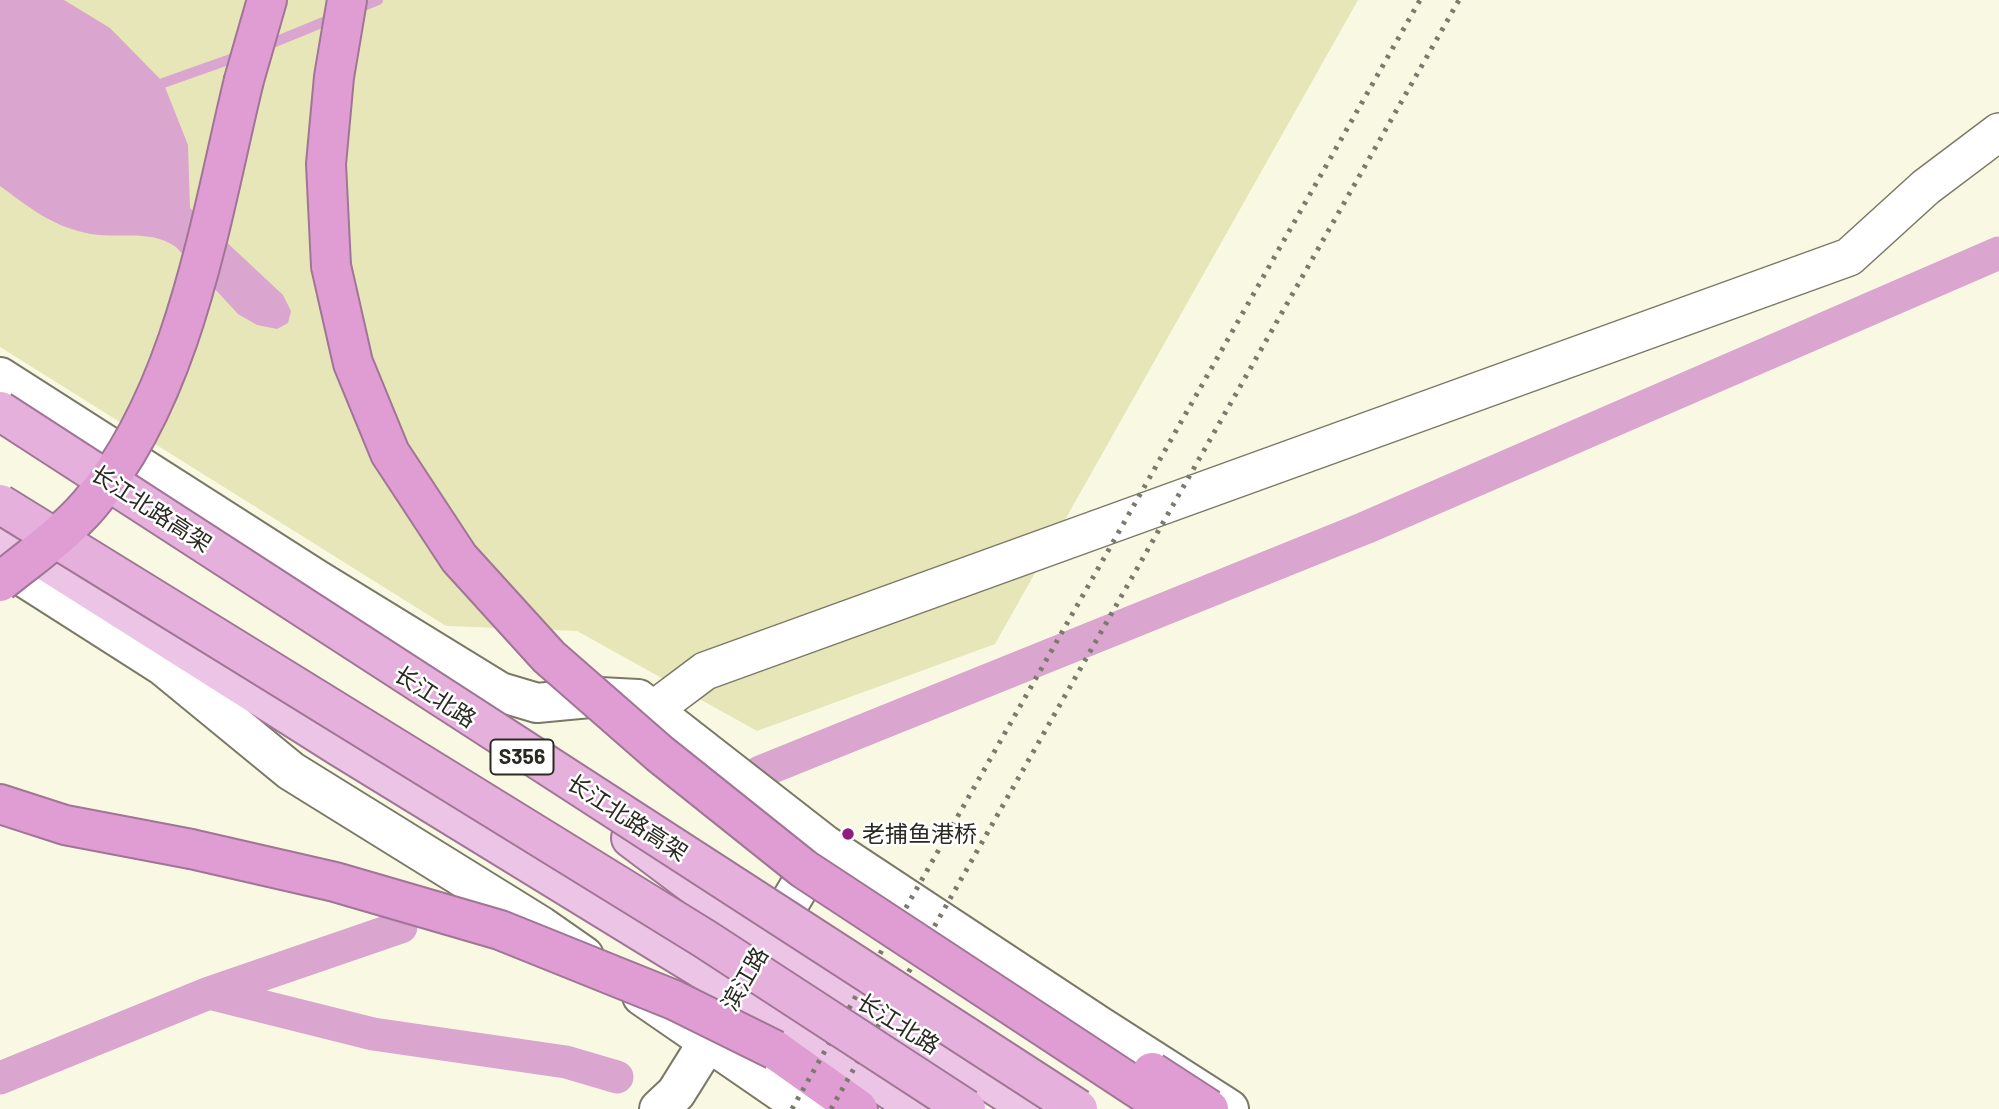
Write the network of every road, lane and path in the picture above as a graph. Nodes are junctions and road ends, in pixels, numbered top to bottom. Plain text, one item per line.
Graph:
1 (267, 0) edge
2 (347, 0) edge
3 (1999, 131) edge
4 (0, 377) edge
5 (0, 411) edge
6 (0, 420) edge
7 (0, 504) edge
8 (0, 532) edge
9 (0, 562) edge
10 (0, 582) edge
11 (653, 710) junction
12 (0, 804) edge
13 (814, 857) junction
14 (768, 941) junction
15 (738, 991) junction
16 (708, 1043) junction
17 (659, 1109) edge
18 (806, 1109) edge
19 (858, 1109) edge
20 (920, 1109) edge
21 (966, 1109) edge
22 (1032, 1109) edge
23 (1078, 1109) edge
24 (1169, 1109) edge
25 (1209, 1109) edge
26 (1229, 1109) edge

1 - 10 highway, bridge
2 - 13 highway, bridge
3 - 11 street
4 - 11 street
5 - 23 highway, 长江北路高架 / S356, bridge
6 - 14 main road, 长江北路 / S356
7 - 21 highway, S356, bridge
8 - 15 main road
9 - 16 street
11 - 13 street
12 - 19 highway, bridge
13 - 14 street, 滨江路
13 - 24 highway, bridge
13 - 25 highway, bridge
13 - 26 street
14 - 15 street, 滨江路
14 - 22 main road, 长江北路 / S356
15 - 16 street, 滨江路
15 - 20 main road
16 - 17 street, 滨江路
16 - 18 street

